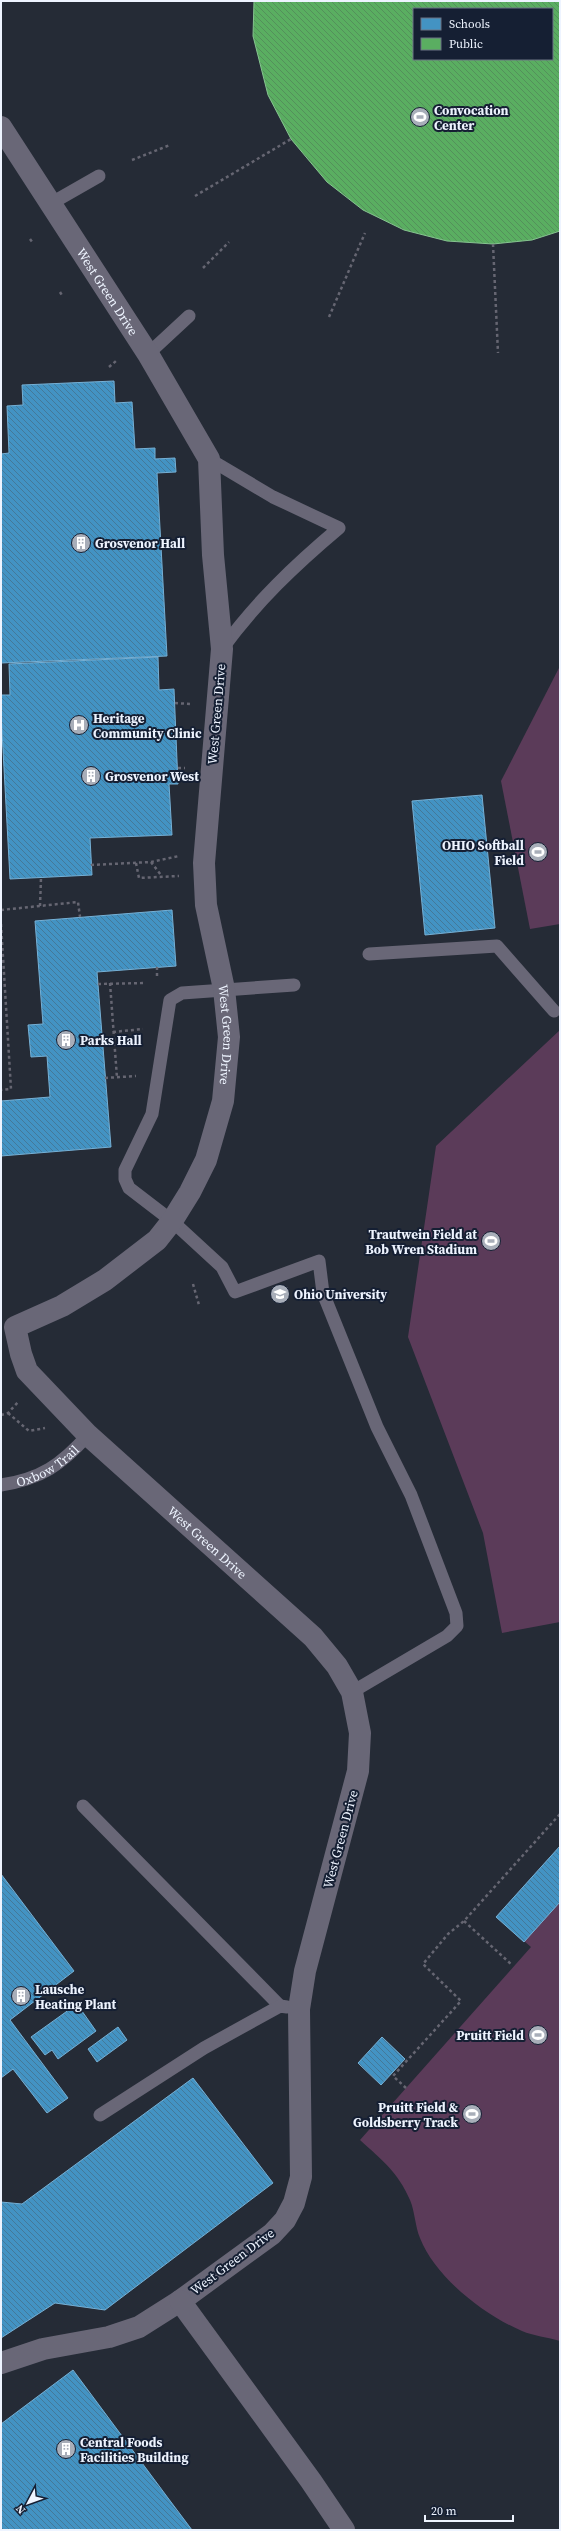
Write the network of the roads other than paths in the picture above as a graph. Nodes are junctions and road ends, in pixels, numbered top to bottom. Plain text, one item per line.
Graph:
1 (1, 127) edge
2 (99, 176) dead end
3 (50, 204) junction
4 (189, 316) dead end
5 (148, 354) junction
6 (209, 459) junction
7 (222, 649) junction
8 (369, 954) dead end
9 (294, 985) dead end
10 (224, 989) junction
11 (554, 1011) dead end
12 (172, 1221) junction
13 (88, 1436) junction
14 (1, 1485) edge
15 (352, 1692) junction
16 (82, 1806) dead end
17 (290, 2007) junction
18 (100, 2115) dead end
19 (180, 2301) junction
20 (1, 2363) edge
21 (344, 2530) edge

1 - 3 street, West Green Drive
2 - 3 lane
3 - 5 street, West Green Drive
4 - 5 lane
5 - 6 street, West Green Drive
6 - 7 street, West Green Drive
6 - 7 lane, West Green Drive
7 - 10 street, West Green Drive
8 - 11 lane
9 - 10 lane
10 - 12 street, West Green Drive
10 - 12 lane
12 - 13 street, West Green Drive
12 - 15 lane
13 - 14 lane, Oxbow Trail
13 - 15 street, West Green Drive
15 - 17 street, West Green Drive
16 - 17 lane
17 - 18 lane
17 - 19 street, West Green Drive
19 - 20 street, West Green Drive
19 - 21 street

